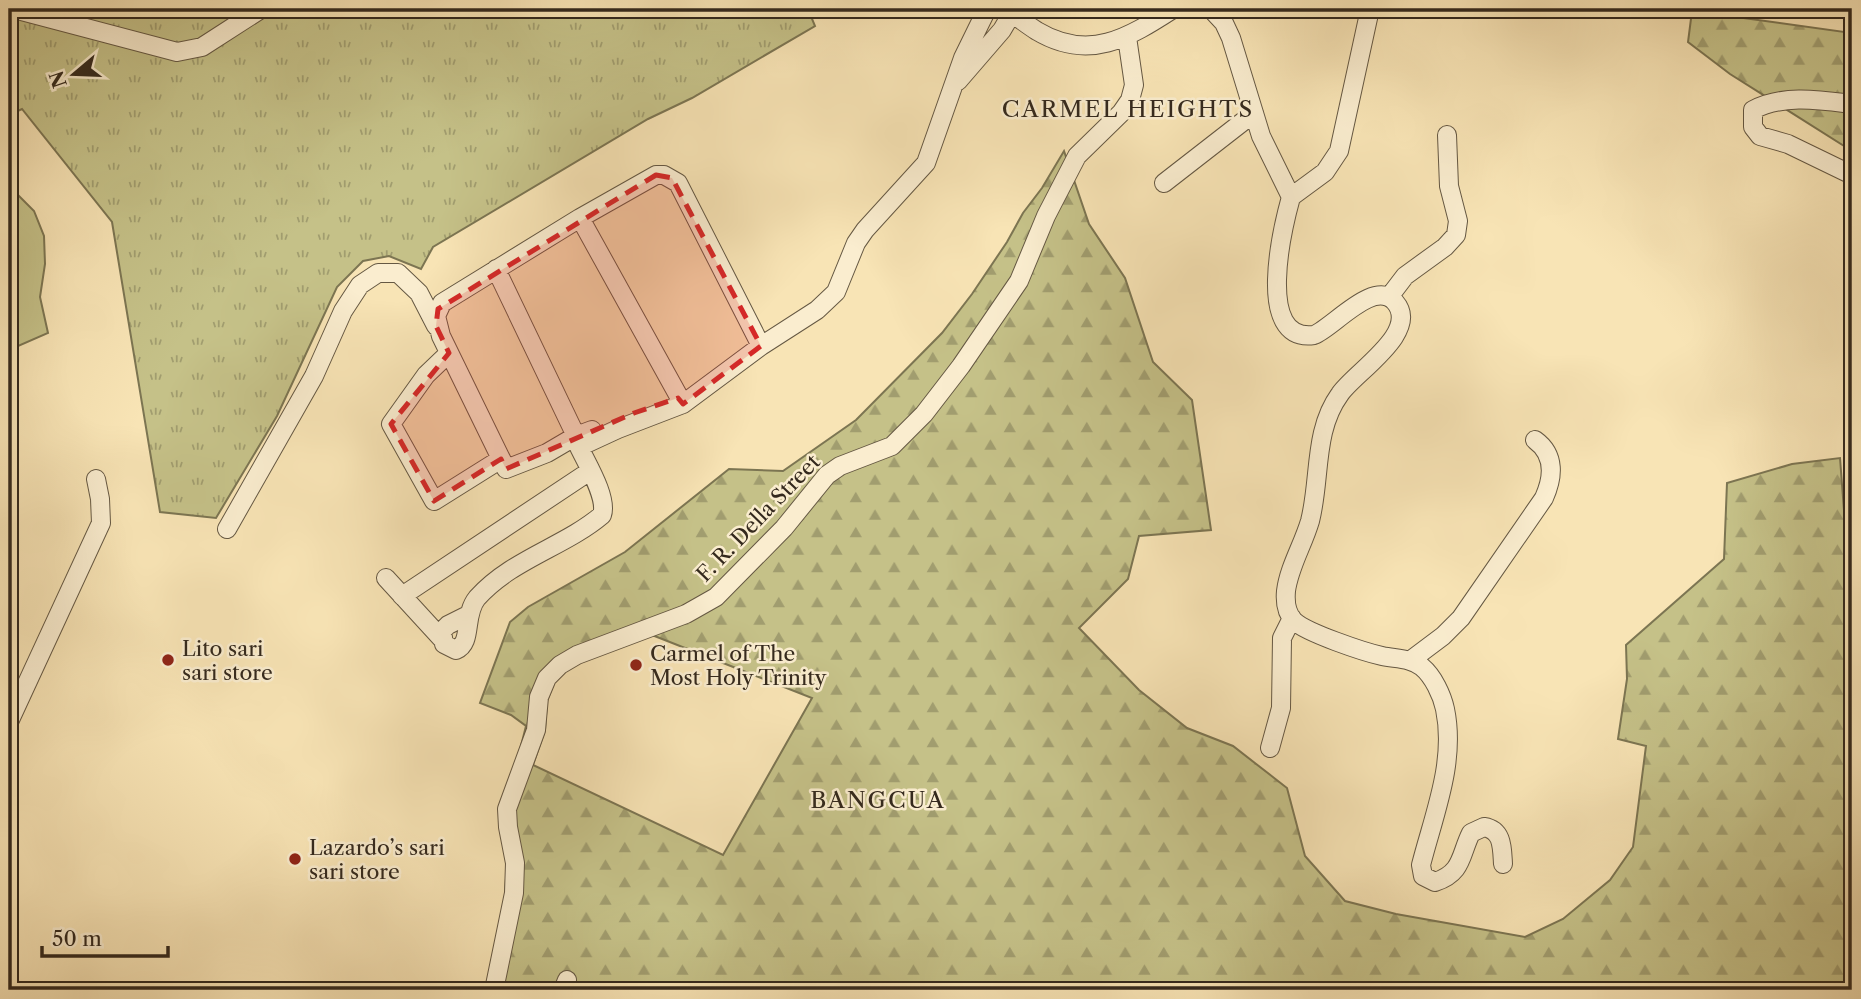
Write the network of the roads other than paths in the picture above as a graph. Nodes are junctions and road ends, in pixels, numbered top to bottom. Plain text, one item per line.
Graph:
1 (14, 9) edge
2 (261, 9) edge
3 (988, 9) edge
4 (1173, 9) edge
5 (1211, 9) edge
6 (1370, 9) edge
7 (1009, 11) edge
8 (1127, 37) junction
9 (951, 89) junction
10 (1852, 104) edge
11 (1254, 113) junction
12 (1447, 135) dead end
13 (1852, 175) edge
14 (1164, 183) dead end
15 (1291, 197) junction
16 (580, 218) junction
17 (496, 269) junction
18 (1389, 297) junction
19 (436, 326) junction
20 (761, 346) junction
21 (449, 353) junction
22 (681, 401) junction
23 (576, 436) junction
24 (1535, 440) dead end
25 (501, 459) junction
26 (590, 471) junction
27 (96, 479) dead end
28 (228, 528) dead end
29 (386, 578) dead end
30 (402, 596) junction
31 (1292, 618) junction
32 (1411, 660) junction
33 (9, 722) edge
34 (1270, 748) dead end
35 (1503, 864) dead end
36 (494, 990) edge

1 - 2 street
3 - 9 street
4 - 8 street
5 - 11 street
6 - 15 street
7 - 8 street
7 - 9 street
8 - 36 street, F. R. Della Street
9 - 20 street
10 - 13 street
11 - 14 street
11 - 15 street
12 - 18 street
15 - 18 street
16 - 17 street
16 - 20 street
16 - 22 street
17 - 19 street
17 - 23 street
18 - 31 street
19 - 21 street
19 - 28 street
20 - 22 street
21 - 25 street
21 - 25 street
22 - 23 street
22 - 26 street
23 - 25 street
24 - 32 street
26 - 30 street
26 - 30 street
27 - 33 street
29 - 30 street
31 - 32 street
31 - 34 street
32 - 35 street

